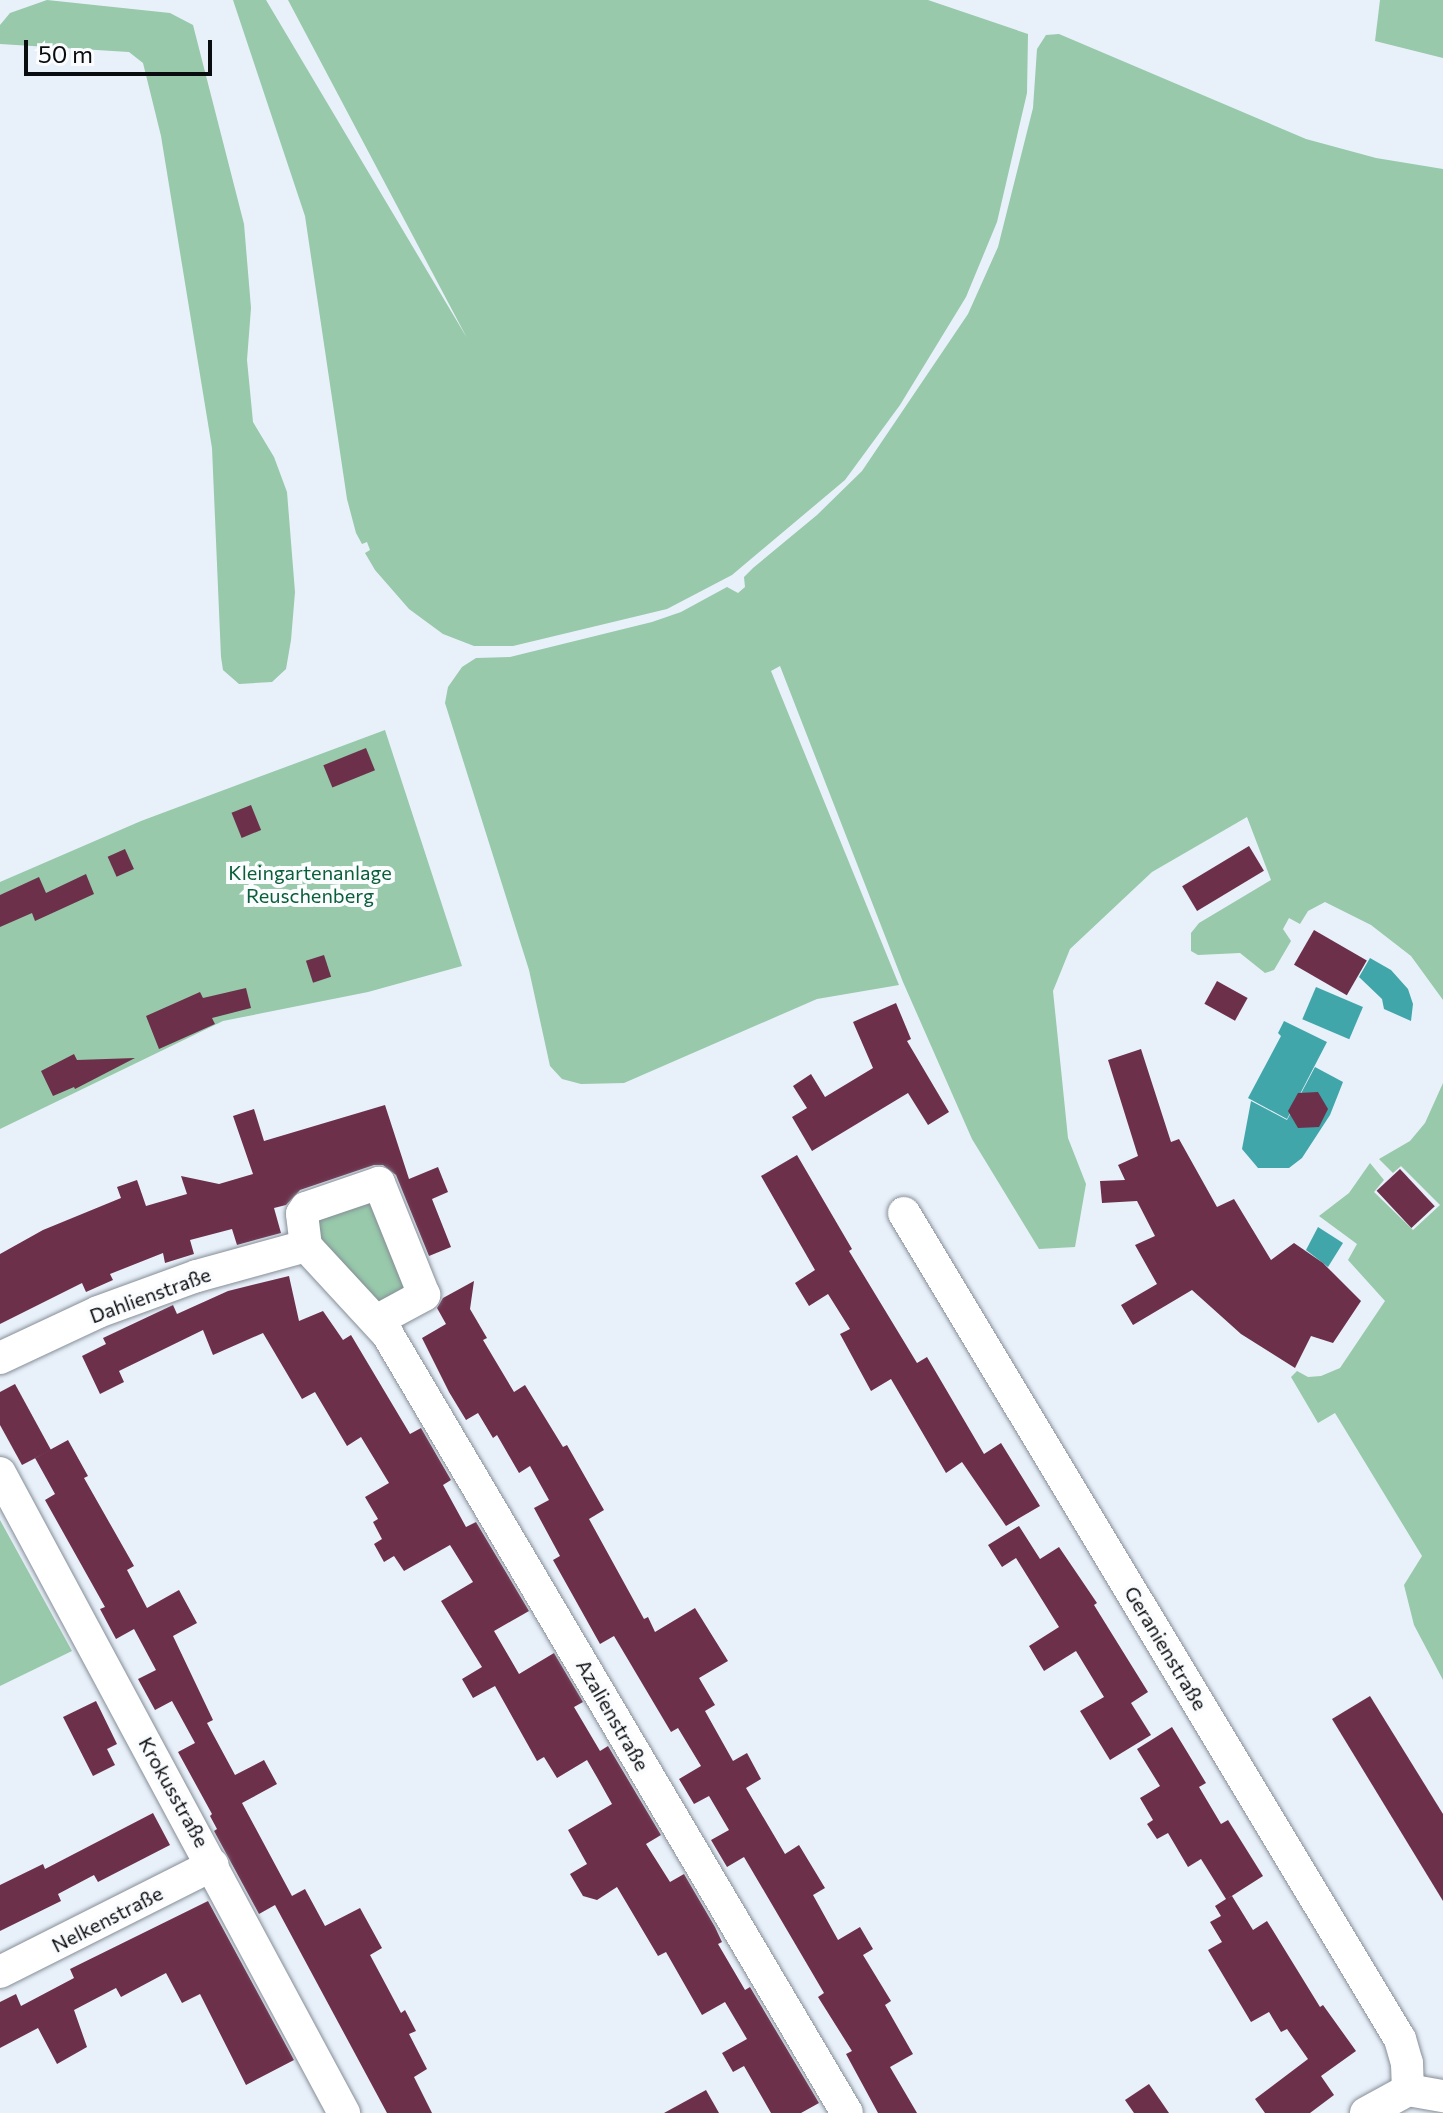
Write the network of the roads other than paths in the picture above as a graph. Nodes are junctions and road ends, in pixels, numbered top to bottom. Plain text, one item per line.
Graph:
1 (904, 1213) dead end
2 (306, 1246) junction
3 (376, 1321) junction
4 (0, 1358) edge
5 (0, 1473) edge
6 (213, 1865) junction
7 (0, 1972) edge
8 (1408, 2090) junction
9 (1443, 2096) edge
10 (344, 2113) edge
11 (845, 2113) edge
12 (1366, 2113) edge

1 - 8 street, Geranienstraße
2 - 3 street, Azalienstraße
2 - 3 street
2 - 4 street, Dahlienstraße
3 - 11 street, Azalienstraße
5 - 6 street, Krokusstraße
6 - 7 street, Nelkenstraße
6 - 10 street, Krokusstraße
8 - 9 street
8 - 12 street

